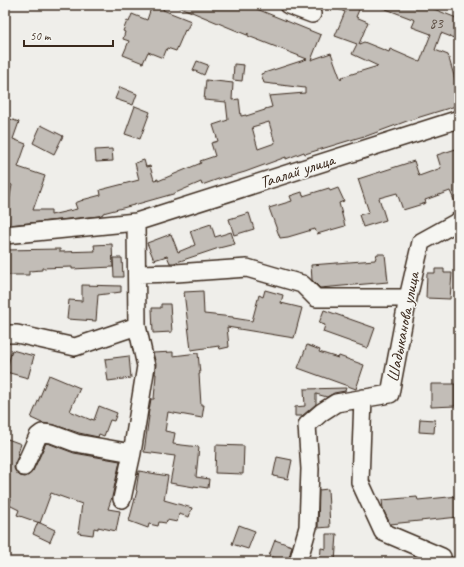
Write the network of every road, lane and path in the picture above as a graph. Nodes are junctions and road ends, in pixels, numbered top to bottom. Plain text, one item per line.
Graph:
1 (288, 5) edge
2 (312, 14) dead end
3 (459, 119) edge
4 (459, 221) edge
5 (136, 222) junction
6 (5, 235) edge
7 (136, 274) junction
8 (408, 298) junction
9 (137, 326) junction
10 (5, 334) edge
11 (363, 398) junction
12 (132, 453) junction
13 (24, 467) dead end
14 (122, 499) dead end
15 (442, 557) dead end
16 (298, 562) edge

1 - 2 street
3 - 5 street, Таалай улица
4 - 8 street, Шадыканова улица
5 - 6 street, Таалай улица
5 - 7 street
7 - 8 street
7 - 9 street
8 - 11 street, Шадыканова улица
9 - 10 street
9 - 12 street
11 - 15 street
11 - 16 street, Шадыканова улица
12 - 13 street
12 - 14 street

